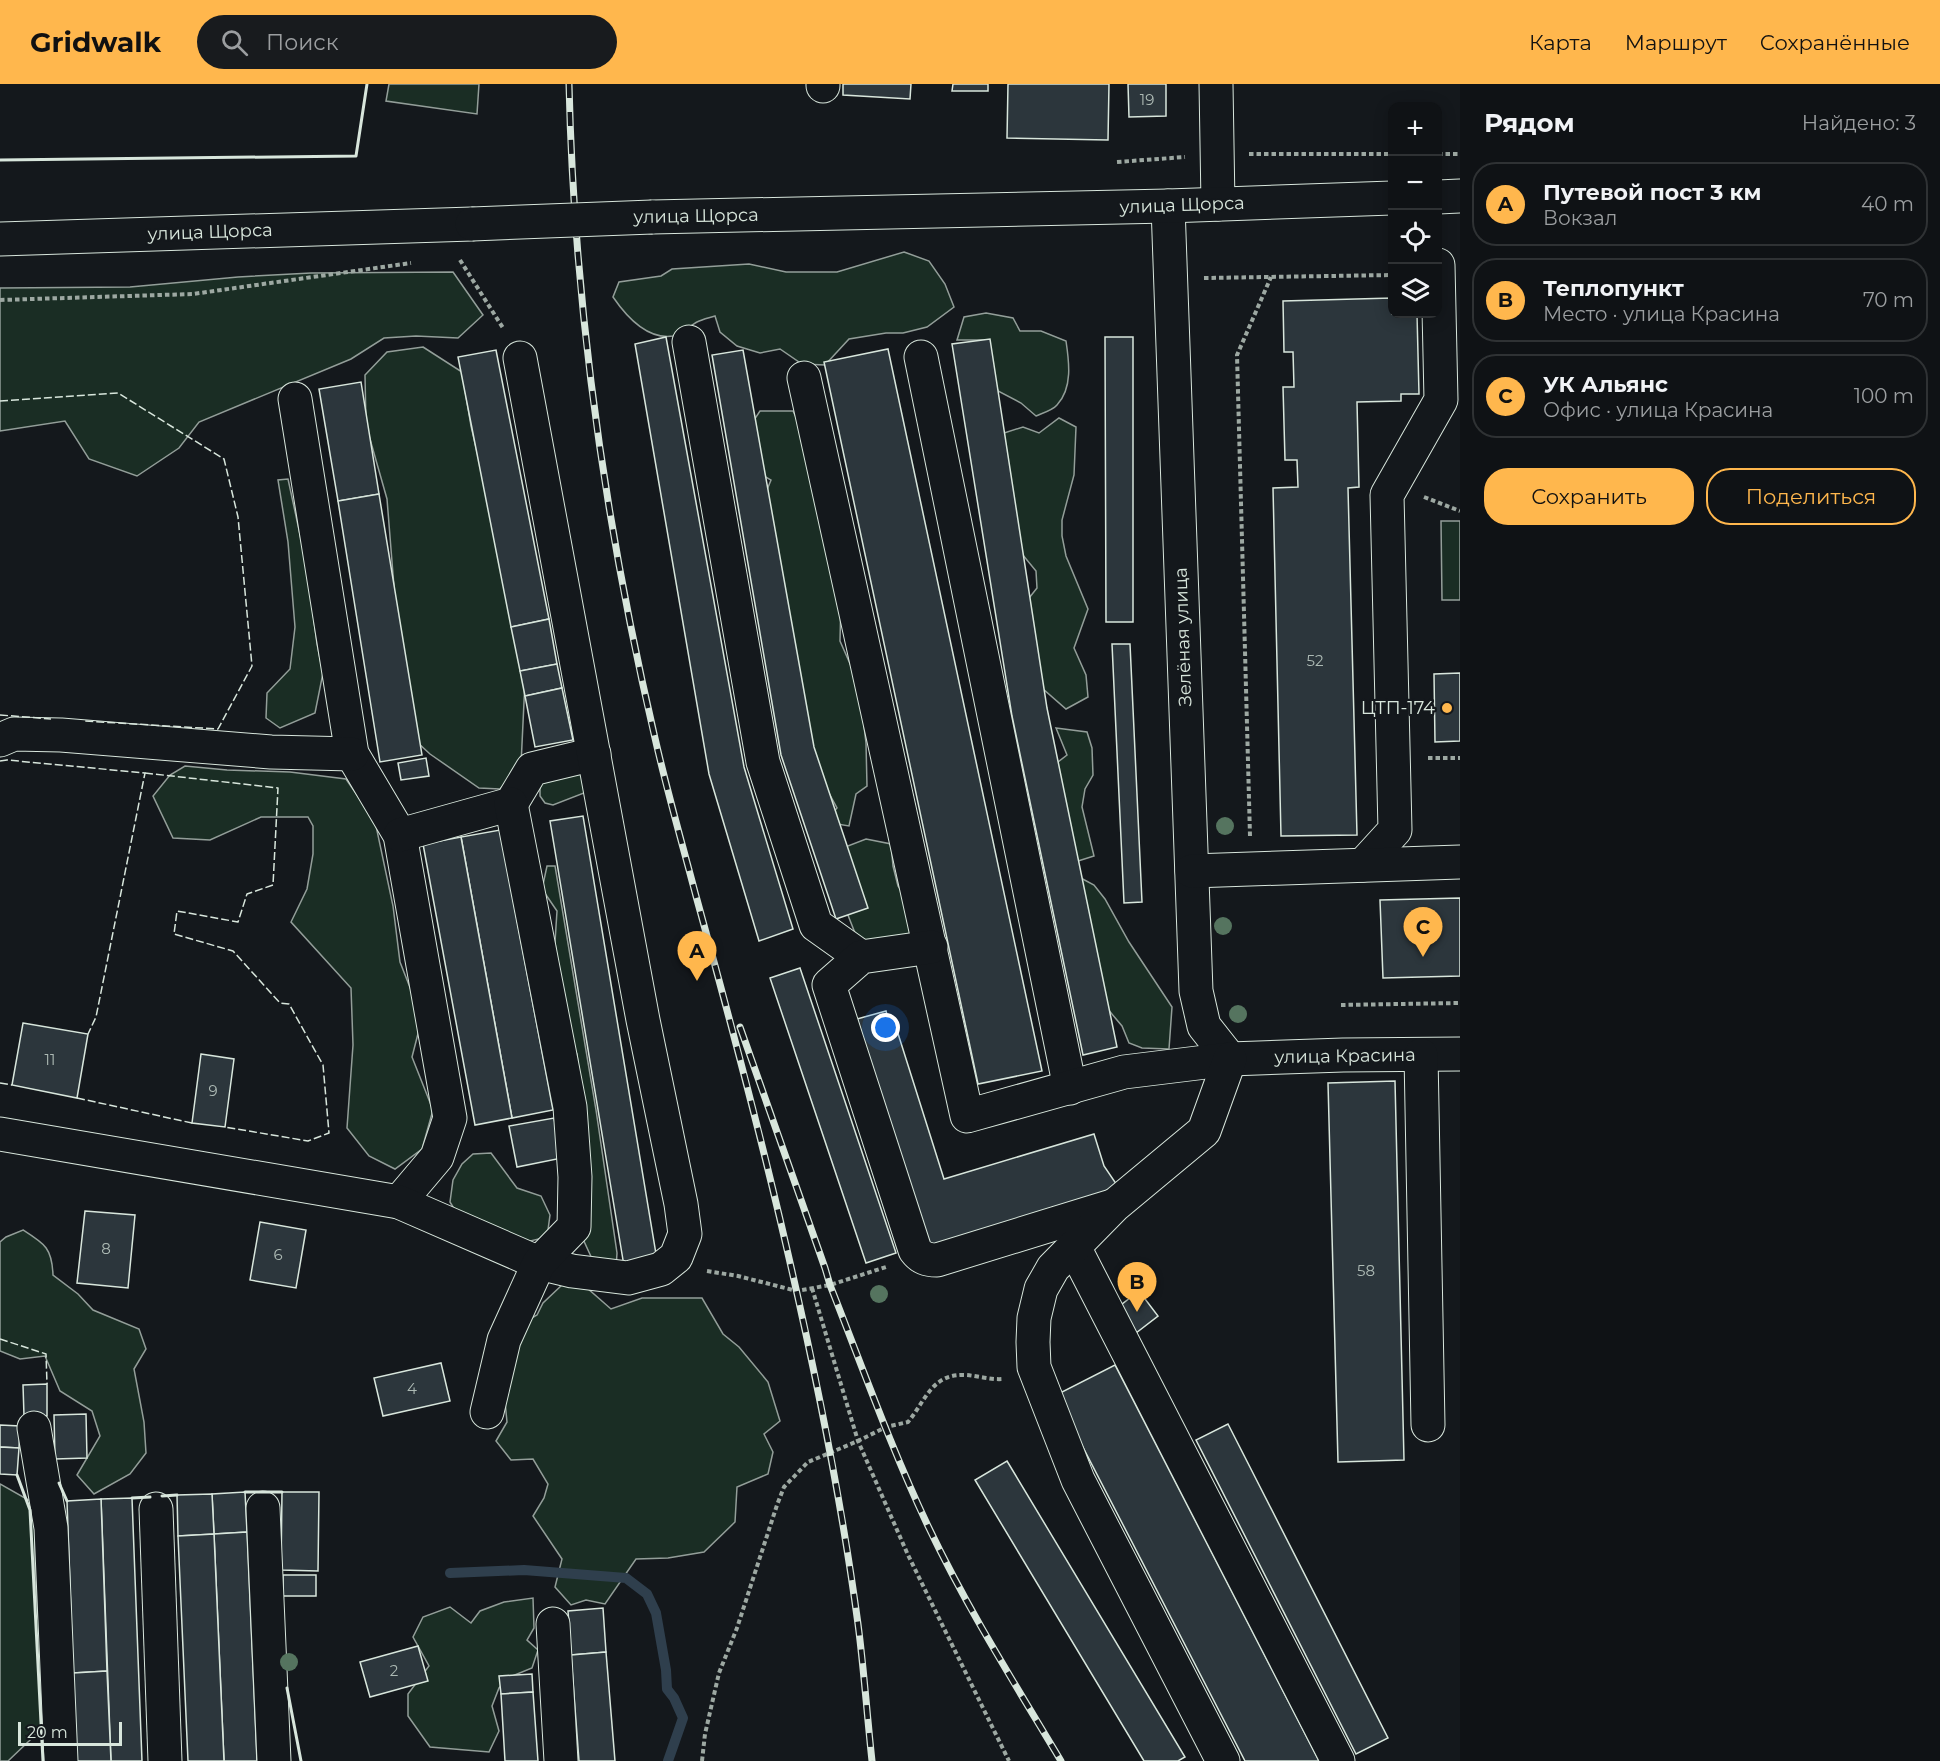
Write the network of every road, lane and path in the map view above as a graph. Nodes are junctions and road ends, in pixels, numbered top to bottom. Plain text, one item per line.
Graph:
1 (1216, 84) edge
2 (1218, 154) junction
3 (1388, 154) edge
4 (1442, 154) edge
5 (1460, 154) edge
6 (1117, 162) dead end
7 (1460, 196) edge
8 (1442, 197) edge
9 (1388, 198) edge
10 (1218, 204) junction
11 (1168, 206) junction
12 (0, 239) edge
13 (460, 260) junction
14 (467, 260) dead end
15 (452, 261) dead end
16 (417, 263) dead end
17 (1388, 275) edge
18 (1271, 277) junction
19 (1170, 279) junction
20 (0, 300) edge
21 (1442, 317) edge
22 (501, 326) dead end
23 (689, 342) dead end
24 (921, 357) dead end
25 (520, 358) dead end
26 (804, 378) dead end
27 (295, 399) dead end
28 (1450, 400) edge
29 (0, 740) edge
30 (352, 754) junction
31 (594, 754) junction
32 (512, 804) junction
33 (400, 835) junction
34 (1460, 862) edge
35 (1363, 865) junction
36 (1251, 869) junction
37 (1192, 871) junction
38 (931, 947) junction
39 (861, 957) junction
40 (1460, 1002) edge
41 (1341, 1005) dead end
42 (1460, 1054) edge
43 (1421, 1055) junction
44 (1230, 1059) junction
45 (1070, 1088) junction
46 (0, 1134) edge
47 (399, 1202) junction
48 (1115, 1205) junction
49 (1074, 1247) junction
50 (919, 1256) junction
51 (539, 1263) junction
52 (668, 1263) junction
53 (812, 1288) junction
54 (1034, 1367) junction
55 (487, 1412) dead end
56 (1428, 1425) dead end
57 (34, 1428) dead end
58 (858, 1441) junction
59 (263, 1508) dead end
60 (156, 1509) dead end
61 (553, 1624) dead end
62 (61, 1761) edge
63 (165, 1761) edge
64 (274, 1761) edge
65 (561, 1761) edge
66 (702, 1761) edge
67 (1009, 1761) edge
68 (1223, 1761) edge
69 (1338, 1761) edge

1 - 2 street
2 - 3 path
2 - 6 path
2 - 10 street
4 - 5 path
7 - 8 street
9 - 10 street, улица Щорса
10 - 11 street, улица Щорса
11 - 12 street, улица Щорса, bridge
11 - 19 street, Зелёная улица
13 - 14 path
13 - 15 path
13 - 22 path
16 - 20 path
17 - 18 path
18 - 19 path
18 - 36 path
19 - 37 street, Зелёная улица
21 - 28 street
23 - 39 street
24 - 45 street
25 - 31 street
26 - 38 street
27 - 30 street
28 - 35 street
29 - 30 street
30 - 33 street
31 - 32 street
31 - 52 street
32 - 33 street
32 - 51 street
33 - 47 street
34 - 35 street
35 - 36 street
36 - 37 street
37 - 44 street, Зелёная улица
38 - 39 street
38 - 45 street, улица Красина
39 - 50 street
40 - 41 path
42 - 43 street, улица Красина
43 - 44 street, улица Красина
43 - 56 street
44 - 45 street, улица Красина
44 - 48 street
46 - 47 street
47 - 51 street
48 - 49 street
48 - 50 street
49 - 54 street
49 - 69 street
50 - 53 path
51 - 52 street
51 - 55 street
52 - 53 path
53 - 58 path
54 - 58 path
54 - 68 street
57 - 62 street
58 - 66 path
58 - 67 path
59 - 64 street
60 - 63 street
61 - 65 street

